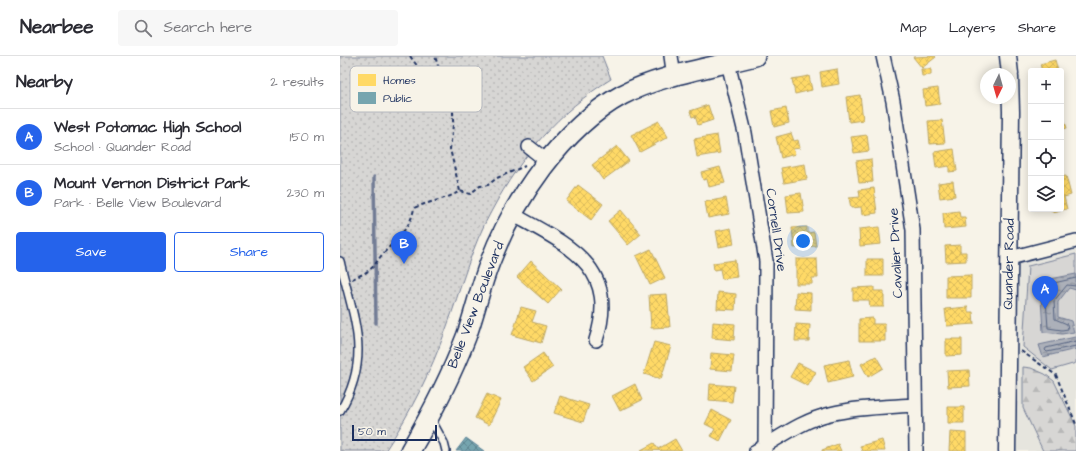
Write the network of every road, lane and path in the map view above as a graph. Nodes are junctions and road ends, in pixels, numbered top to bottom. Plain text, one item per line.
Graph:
1 (410, 56) edge
2 (435, 56) edge
3 (671, 56) edge
4 (755, 56) edge
5 (883, 56) edge
6 (1008, 56) edge
7 (728, 63) junction
8 (418, 66) edge
9 (438, 66) edge
10 (1009, 68) edge
11 (674, 77) junction
12 (1012, 104) edge
13 (453, 112) edge
14 (536, 153) junction
15 (460, 191) junction
16 (514, 215) junction
17 (1076, 242) edge
18 (1010, 258) junction
19 (340, 262) edge
20 (345, 282) junction
21 (596, 340) dead end
22 (1021, 344) dead end
23 (915, 405) junction
24 (340, 411) edge
25 (429, 416) junction
26 (1076, 424) edge
27 (762, 449) edge
28 (410, 451) edge
29 (446, 451) edge
30 (916, 451) edge
31 (1007, 451) edge

1 - 8 path
2 - 9 path
3 - 11 street
4 - 7 main road, Belle View Boulevard
5 - 23 street, Cavalier Drive
6 - 10 street, Quander Road
7 - 11 main road, Belle View Boulevard
7 - 27 street, Cornell Drive
11 - 14 main road, Belle View Boulevard
12 - 18 street, Quander Road
13 - 15 path
14 - 15 path
14 - 16 main road, Belle View Boulevard
15 - 20 path
16 - 21 street
16 - 25 main road, Belle View Boulevard
17 - 18 street
18 - 31 street, Quander Road
19 - 20 lane
20 - 24 lane
22 - 26 path
23 - 27 street
23 - 30 street, Cavalier Drive
25 - 28 main road, Belle View Boulevard
25 - 29 lane

